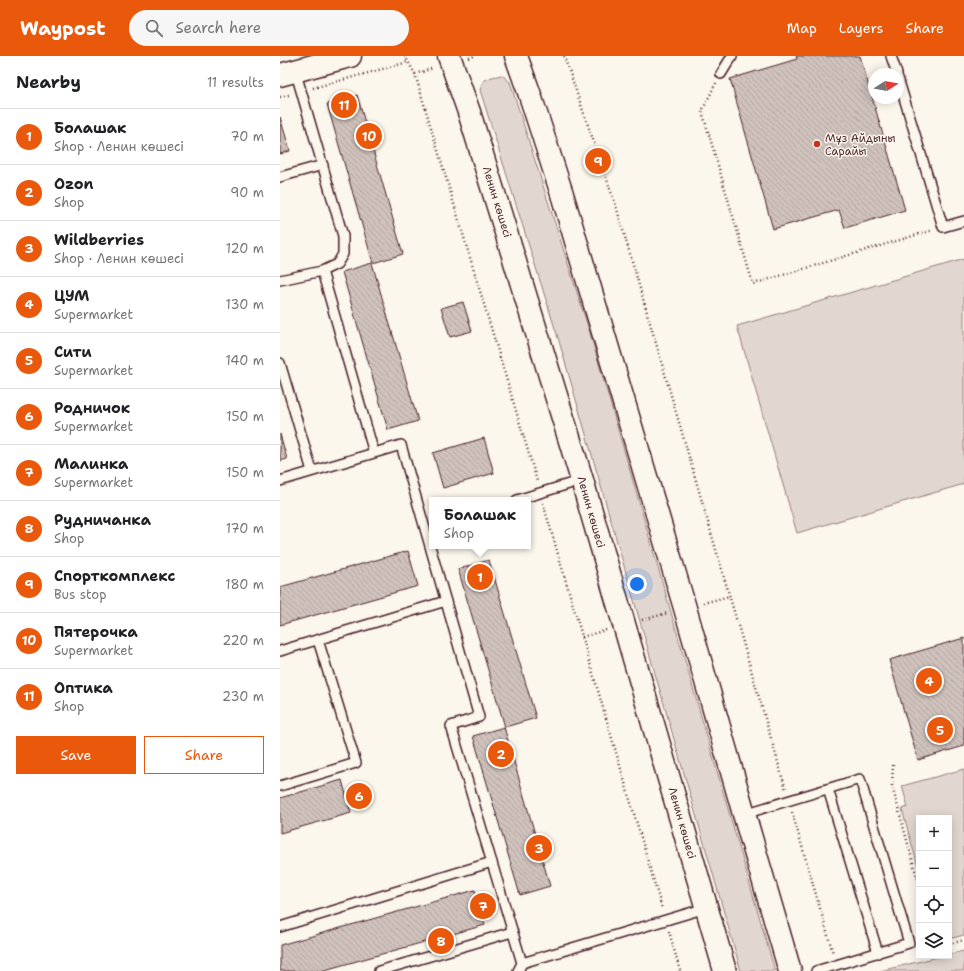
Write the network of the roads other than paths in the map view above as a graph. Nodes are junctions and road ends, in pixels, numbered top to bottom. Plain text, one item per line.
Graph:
1 (350, 56) edge
2 (449, 56) edge
3 (516, 56) edge
4 (732, 56) edge
5 (891, 56) edge
6 (895, 68) edge
7 (288, 73) edge
8 (721, 74) road end
9 (904, 98) edge
10 (323, 165) junction
11 (280, 177) edge
12 (964, 221) edge
13 (322, 271) junction
14 (280, 280) edge
15 (280, 362) edge
16 (374, 453) junction
17 (312, 471) junction
18 (582, 480) junction
19 (280, 481) edge
20 (527, 497) edge
21 (428, 527) edge
22 (433, 549) edge
23 (446, 601) junction
24 (318, 640) junction
25 (280, 651) edge
26 (280, 786) edge
27 (828, 789) junction
28 (744, 814) junction
29 (492, 862) junction
30 (707, 908) junction
31 (280, 927) edge
32 (512, 932) junction
33 (878, 952) junction
34 (520, 967) edge
35 (379, 971) edge
36 (725, 971) edge
37 (790, 971) edge
38 (816, 971) edge

1 - 7 main road
2 - 18 main road, Ленин көшесі
3 - 28 main road
4 - 8 lane
5 - 6 lane
7 - 10 lane
9 - 12 lane
10 - 11 lane
10 - 13 lane
13 - 14 lane
13 - 16 lane
15 - 17 lane
16 - 17 lane
16 - 21 lane
17 - 19 lane
18 - 20 lane
18 - 30 main road, Ленин көшесі
22 - 23 lane
23 - 24 lane
23 - 29 lane
24 - 25 lane
24 - 26 lane
27 - 28 lane
27 - 33 lane
27 - 33 lane
28 - 37 main road
29 - 31 lane
29 - 32 lane
30 - 34 lane
30 - 36 main road, Ленин көшесі
32 - 34 lane
32 - 35 lane
33 - 38 lane

